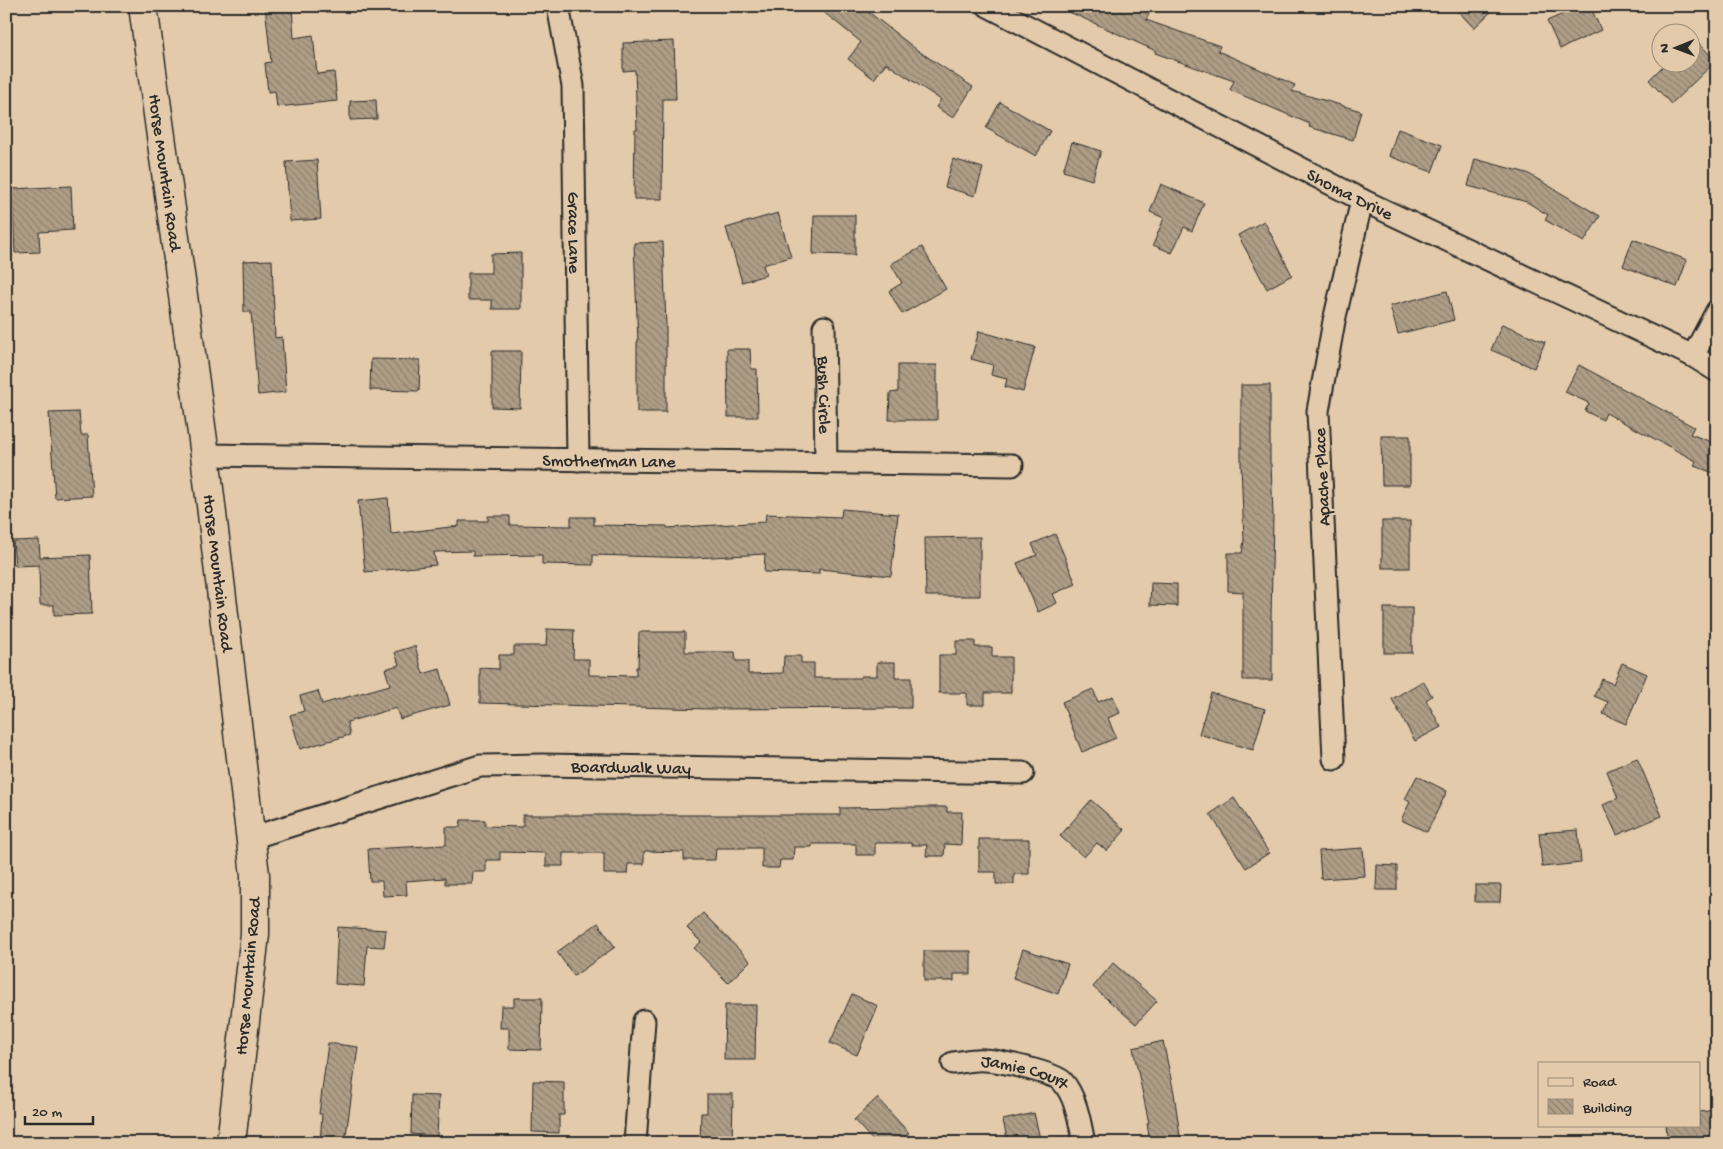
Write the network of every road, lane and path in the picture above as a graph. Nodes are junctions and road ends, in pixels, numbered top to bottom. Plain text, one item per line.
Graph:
1 (143, 6) edge
2 (558, 6) edge
3 (988, 6) edge
4 (1362, 200) junction
5 (1717, 311) edge
6 (824, 327) dead end
7 (1693, 356) junction
8 (1717, 371) edge
9 (205, 456) junction
10 (578, 460) junction
11 (826, 463) junction
12 (1012, 465) dead end
13 (1334, 759) dead end
14 (1023, 773) dead end
15 (251, 838) junction
16 (644, 1021) dead end
17 (953, 1063) dead end
18 (231, 1143) edge
19 (634, 1143) edge
20 (1084, 1143) edge

1 - 9 street, Horse Mountain Road
2 - 10 street, Grace Lane
3 - 4 street, Shoma Drive
4 - 7 street, Shoma Drive
4 - 13 street, Apache Place
5 - 7 street
6 - 11 street, Bush Circle
7 - 8 street, Shoma Drive
9 - 10 street, Smotherman Lane
9 - 15 street, Horse Mountain Road
10 - 11 street, Smotherman Lane
11 - 12 street, Smotherman Lane
14 - 15 street, Boardwalk Way
15 - 18 street, Horse Mountain Road
16 - 19 street
17 - 20 street, Jamie Court

